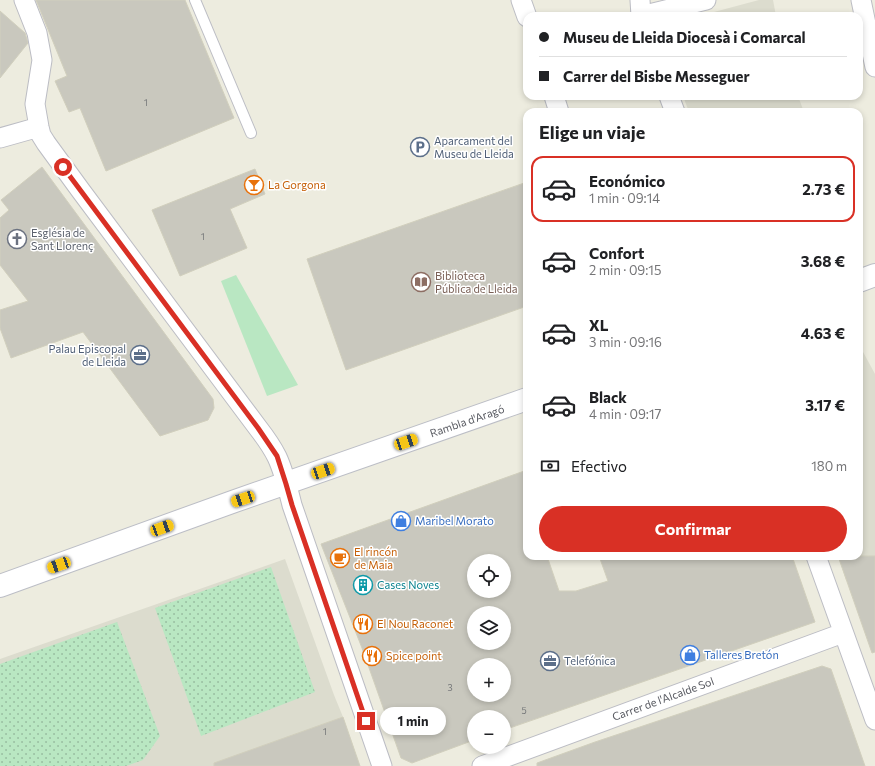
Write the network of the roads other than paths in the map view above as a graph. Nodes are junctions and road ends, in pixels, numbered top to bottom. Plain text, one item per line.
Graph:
1 (24, 0) edge
2 (195, 0) edge
3 (521, 0) edge
4 (640, 0) edge
5 (706, 0) edge
6 (861, 0) edge
7 (525, 12) edge
8 (641, 12) edge
9 (657, 12) edge
10 (875, 67) edge
11 (38, 127) junction
12 (252, 132) dead end
13 (0, 138) edge
14 (875, 275) edge
15 (863, 280) edge
16 (523, 400) edge
17 (286, 484) junction
18 (817, 560) edge
19 (0, 586) edge
20 (843, 633) junction
21 (875, 720) edge
22 (382, 766) edge
23 (482, 766) edge

1 - 11 street
2 - 12 lane
3 - 7 street
4 - 8 street
5 - 9 street
6 - 10 street
11 - 13 street
11 - 17 street
14 - 15 main road
16 - 17 main road, Rambla d'Aragó
17 - 19 main road, Rambla d'Aragó
17 - 22 street
18 - 20 street
20 - 21 street
20 - 23 street, Carrer de l'Alcalde Sol

